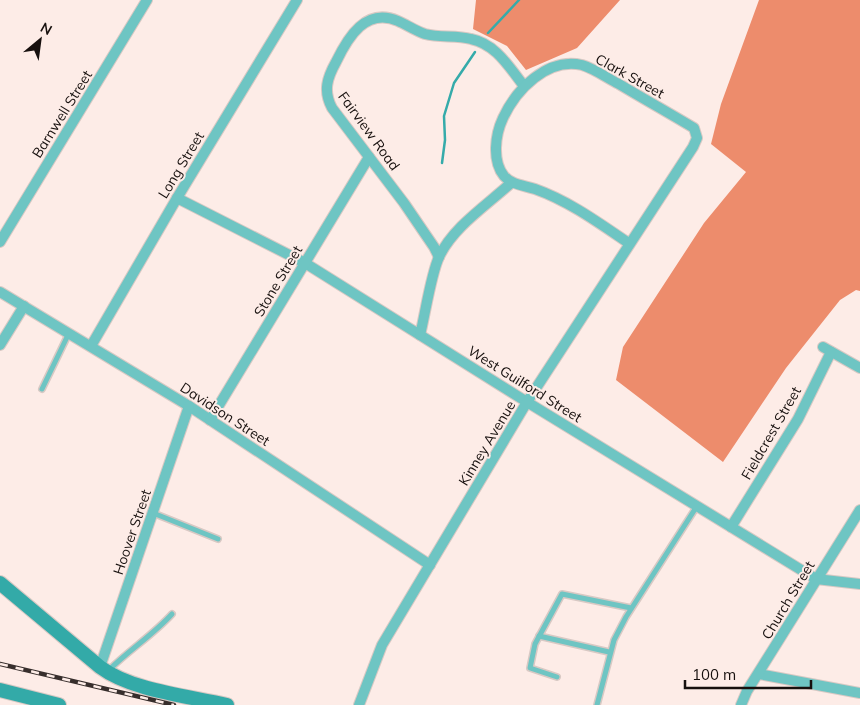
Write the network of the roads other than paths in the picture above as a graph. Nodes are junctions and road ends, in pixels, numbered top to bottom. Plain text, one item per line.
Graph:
1 (147, 0) edge
2 (297, 0) edge
3 (524, 86) junction
4 (694, 128) joint
5 (369, 157) junction
6 (511, 183) junction
7 (177, 198) junction
8 (0, 242) edge
9 (630, 244) junction
10 (439, 258) junction
11 (306, 263) junction
12 (0, 292) edge
13 (24, 306) junction
14 (69, 333) junction
15 (420, 335) junction
16 (0, 345) edge
17 (92, 346) junction
18 (860, 368) edge
19 (42, 389) dead end
20 (527, 402) junction
21 (189, 406) junction
22 (210, 420) junction
23 (697, 506) junction
24 (860, 510) edge
25 (153, 513) junction
26 (731, 527) junction
27 (218, 539) dead end
28 (430, 565) junction
29 (816, 579) junction
30 (0, 583) edge
31 (860, 584) edge
32 (631, 608) junction
33 (172, 614) dead end
34 (539, 636) junction
35 (609, 652) junction
36 (103, 670) junction
37 (759, 674) junction
38 (557, 677) dead end
39 (0, 690) edge
40 (860, 693) edge
41 (59, 705) edge
42 (227, 705) edge
43 (359, 705) edge
44 (597, 705) edge
45 (741, 705) edge

1 - 8 street, Barnwell Street
2 - 7 street, Long Street
3 - 4 street, Clark Street
3 - 5 street, Fairview Road
3 - 6 street, Clark Street
4 - 9 street, Kinney Avenue
5 - 10 street, Fairview Road
5 - 11 street, Stone Street
6 - 9 street
6 - 10 street
7 - 11 street, West Guilford Street
7 - 17 street, Long Street
9 - 20 street, Kinney Avenue
10 - 15 street
11 - 15 street, West Guilford Street
11 - 22 street, Stone Street
12 - 13 street, Davidson Street
13 - 14 street, Davidson Street
13 - 16 street
14 - 17 street, Davidson Street
14 - 19 lane
15 - 20 street, West Guilford Street
17 - 21 street, Davidson Street
18 - 26 street, Fieldcrest Street
20 - 23 street, West Guilford Street
20 - 28 street, Kinney Avenue
21 - 22 street, Davidson Street
21 - 25 street, Hoover Street
22 - 28 street, Davidson Street
23 - 26 street, West Guilford Street
23 - 32 lane
24 - 29 street, Church Street
25 - 27 lane
25 - 36 street, Hoover Street
26 - 29 street, West Guilford Street
28 - 43 street, Kinney Avenue
29 - 31 street, West Guilford Street
29 - 37 street, Church Street
30 - 36 main road
32 - 34 lane
32 - 35 lane
33 - 36 lane
34 - 35 lane
34 - 38 lane
35 - 44 lane
36 - 42 main road
37 - 40 street
37 - 45 street, Church Street
39 - 41 main road

